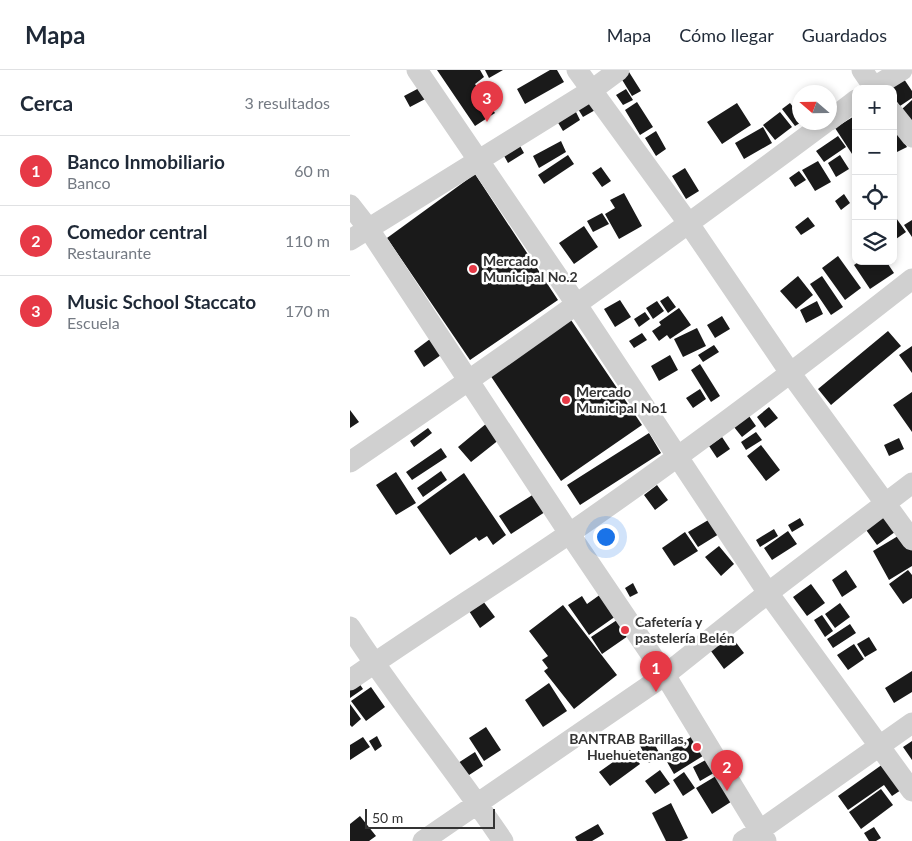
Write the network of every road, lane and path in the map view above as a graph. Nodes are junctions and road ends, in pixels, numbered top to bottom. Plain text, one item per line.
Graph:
1 (417, 70) edge
2 (578, 70) edge
3 (619, 70) edge
4 (902, 70) edge
5 (870, 84) edge
6 (592, 90) junction
7 (852, 103) edge
8 (837, 115) edge
9 (897, 118) edge
10 (815, 130) edge
11 (912, 137) edge
12 (480, 161) junction
13 (350, 205) edge
14 (689, 224) junction
15 (368, 228) junction
16 (350, 240) edge
17 (912, 279) edge
18 (577, 305) junction
19 (791, 374) junction
20 (470, 381) junction
21 (678, 456) junction
22 (350, 462) edge
23 (912, 483) edge
24 (886, 503) junction
25 (569, 533) junction
26 (912, 540) edge
27 (768, 593) junction
28 (350, 627) edge
29 (374, 664) junction
30 (665, 675) junction
31 (350, 680) edge
32 (912, 723) edge
33 (879, 746) junction
34 (912, 791) edge
35 (478, 803) junction
36 (756, 838) edge
37 (422, 841) edge
38 (503, 841) edge

1 - 12 street
2 - 6 street
3 - 6 street
4 - 5 street
6 - 12 street
6 - 14 street
7 - 8 street
9 - 11 street
10 - 14 street
12 - 15 street
12 - 18 street
13 - 15 street
14 - 18 street
14 - 19 street
15 - 16 street
15 - 20 street
17 - 19 street
18 - 20 street
18 - 21 street
19 - 21 street
19 - 24 street
20 - 22 street
20 - 25 street
21 - 25 street
21 - 27 street
23 - 24 street
24 - 26 street
24 - 27 street
25 - 29 street
25 - 30 street
27 - 30 street
27 - 33 street
28 - 29 street
29 - 31 street
29 - 35 street
30 - 35 street
30 - 36 street
32 - 33 street
33 - 34 street
33 - 36 street
35 - 37 street
35 - 38 street

